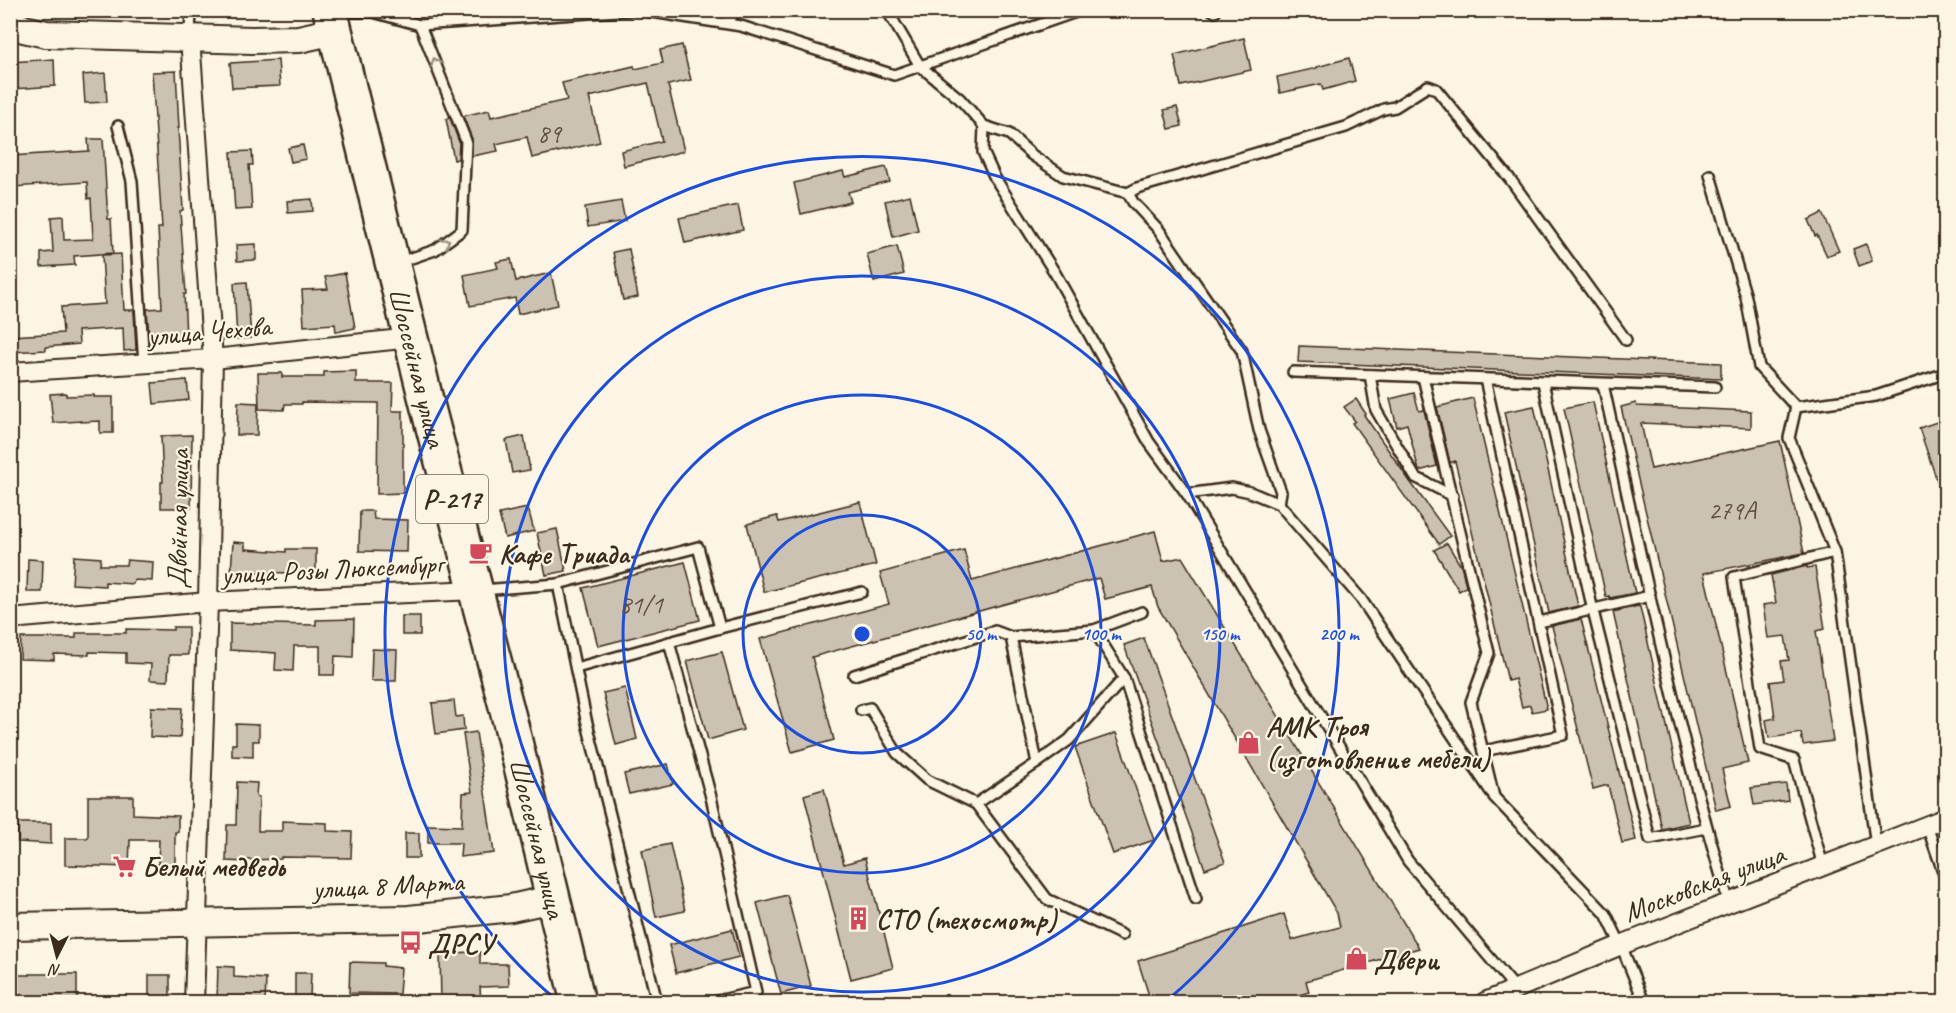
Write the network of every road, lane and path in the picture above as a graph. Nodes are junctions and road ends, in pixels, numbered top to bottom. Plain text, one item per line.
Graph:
1 (191, 10) edge
2 (632, 10) edge
3 (639, 10) edge
4 (738, 10) edge
5 (887, 10) edge
6 (1082, 10) edge
7 (332, 18) edge
8 (10, 22) edge
9 (725, 23) junction
10 (420, 25) junction
11 (190, 38) junction
12 (920, 66) junction
13 (118, 126) dead end
14 (984, 126) junction
15 (1710, 175) dead end
16 (1128, 193) junction
17 (392, 265) junction
18 (411, 338) junction
19 (1626, 340) dead end
20 (213, 359) junction
21 (144, 364) junction
22 (10, 372) edge
23 (1293, 372) dead end
24 (1946, 373) edge
25 (1370, 375) junction
26 (1423, 377) junction
27 (1485, 379) junction
28 (1543, 382) junction
29 (1603, 384) junction
30 (1715, 387) dead end
31 (1797, 407) junction
32 (1187, 494) junction
33 (1453, 496) junction
34 (1279, 504) junction
35 (1835, 552) junction
36 (558, 584) junction
37 (476, 590) junction
38 (862, 592) dead end
39 (1650, 596) junction
40 (208, 602) junction
41 (1593, 611) junction
42 (1142, 612) dead end
43 (10, 619) edge
44 (1539, 622) junction
45 (720, 628) junction
46 (1094, 630) junction
47 (1011, 637) junction
48 (669, 642) junction
49 (576, 668) junction
50 (854, 675) dead end
51 (1124, 678) junction
52 (861, 710) dead end
53 (1483, 751) junction
54 (1037, 763) junction
55 (1494, 797) junction
56 (976, 804) junction
57 (1946, 818) edge
58 (1927, 826) junction
59 (1706, 828) junction
60 (1876, 846) junction
61 (1823, 866) junction
62 (1946, 880) edge
63 (552, 899) junction
64 (1196, 899) dead end
65 (1729, 903) junction
66 (197, 922) junction
67 (10, 926) edge
68 (1122, 935) dead end
69 (1621, 945) junction
70 (1516, 989) junction
71 (194, 1002) edge
72 (578, 1002) edge
73 (657, 1002) edge
74 (713, 1002) edge
75 (1485, 1002) edge
76 (1644, 1002) edge

1 - 11 lane
2 - 10 lane
3 - 9 lane
4 - 9 lane
5 - 12 lane
6 - 12 lane
7 - 10 lane
7 - 11 main road
7 - 17 highway, Шоссейная улица / Р-217
8 - 11 main road
9 - 12 lane
17 -> 10 lane
11 - 20 street, Двойная улица
12 - 14 lane
13 - 21 lane
14 - 16 lane
14 - 32 lane
15 - 31 lane
16 - 19 lane
16 - 34 lane
17 - 18 highway, Шоссейная улица / Р-217
18 - 20 street, улица Чехова
18 - 37 highway, Шоссейная улица / Р-217
20 - 21 street, улица Чехова
20 - 40 street, Двойная улица
21 - 22 street, улица Чехова
23 - 25 lane
24 - 31 lane
25 - 26 lane
25 - 33 lane
26 - 27 lane
26 - 33 lane
27 - 28 lane
27 - 44 lane
28 - 29 lane
28 - 41 lane
29 - 30 lane
29 - 39 lane
31 - 35 lane
32 - 34 lane
32 - 70 lane
33 - 53 lane
34 - 55 lane
35 - 60 lane
35 - 61 lane
36 - 37 lane
36 - 45 lane
36 - 49 lane
37 - 40 street, улица Розы Люксембург
37 - 63 highway, Шоссейная улица / Р-217
38 - 45 lane
39 - 41 lane
39 - 59 lane
40 - 43 street, улица Розы Люксембург
40 - 66 street, Двойная улица
41 - 44 lane
41 - 59 lane
42 - 46 lane
44 - 53 lane
45 - 48 lane
46 - 47 lane
46 - 51 lane
47 - 50 lane
47 - 54 lane
48 - 49 lane
48 - 74 lane
49 - 73 lane
51 - 54 lane
51 - 64 lane
52 - 56 lane
53 - 55 lane
54 - 56 lane
55 - 69 lane
56 - 68 lane
57 - 58 street, Московская улица
58 - 60 street, Московская улица
58 - 62 lane
59 - 65 lane
60 - 61 street, Московская улица
61 - 65 street, Московская улица
63 - 66 main road, улица 8 Марта
63 - 72 highway, Шоссейная улица / Р-217
65 - 69 street, Московская улица
66 - 67 main road, улица 8 Марта
66 - 71 street, Двойная улица
69 - 70 street, Московская улица
69 - 76 lane
70 - 75 street, Московская улица

